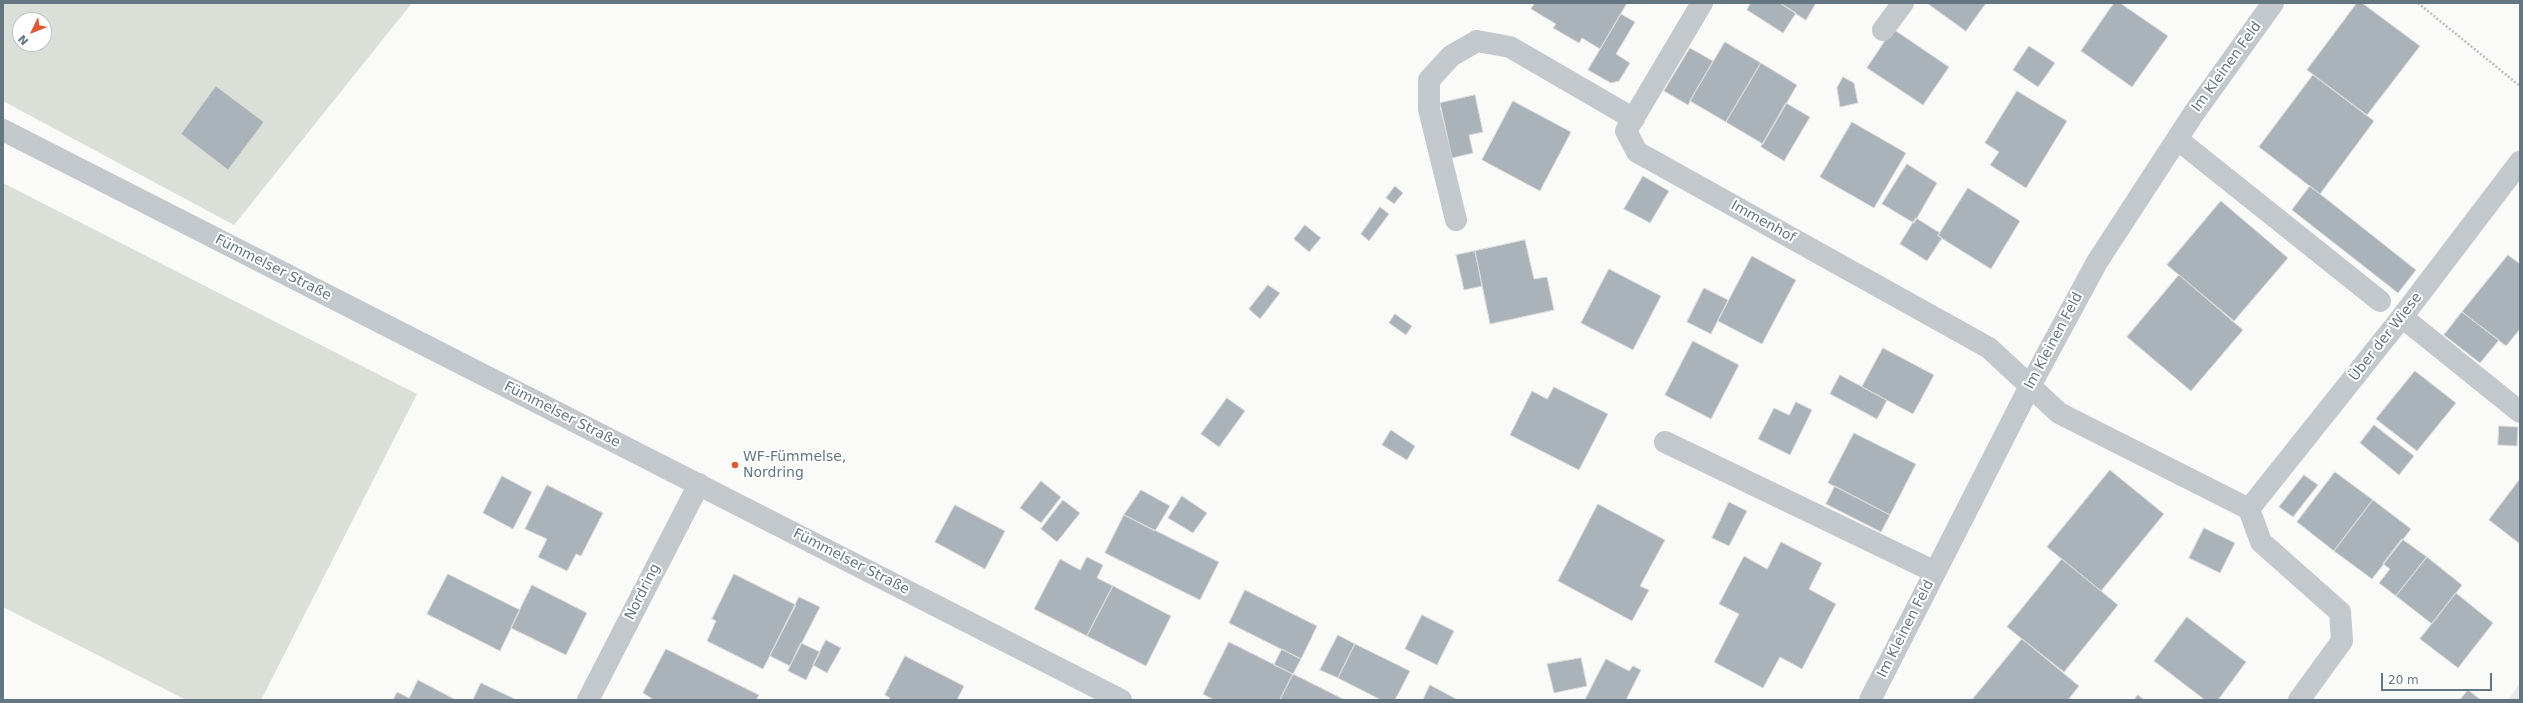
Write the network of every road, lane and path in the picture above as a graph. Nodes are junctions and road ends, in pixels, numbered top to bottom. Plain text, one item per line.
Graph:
1 (1702, 3) edge
2 (1902, 3) edge
3 (2273, 3) edge
4 (2418, 3) edge
5 (1883, 30) dead end
6 (2520, 86) edge
7 (1634, 119) junction
8 (3, 130) edge
9 (2177, 139) junction
10 (2520, 162) edge
11 (1456, 220) dead end
12 (2380, 301) dead end
13 (2402, 317) junction
14 (2030, 386) junction
15 (2520, 412) edge
16 (1665, 442) dead end
17 (699, 484) junction
18 (2249, 509) junction
19 (1935, 572) junction
20 (588, 700) edge
21 (1121, 700) edge
22 (1870, 700) edge
23 (2299, 700) edge

1 - 7 street, Immenhof
2 - 5 street
3 - 9 street, Im Kleinen Feld
4 - 6 path
7 - 11 street
7 - 14 street, Immenhof
8 - 17 street, Fümmelser Straße
9 - 12 street
9 - 14 street, Im Kleinen Feld
10 - 13 street, Über der Wiese
13 - 15 street
13 - 18 street, Über der Wiese
14 - 18 street
14 - 19 street, Im Kleinen Feld
16 - 19 street
17 - 20 street, Nordring
17 - 21 street, Fümmelser Straße
18 - 23 street
19 - 22 street, Im Kleinen Feld

